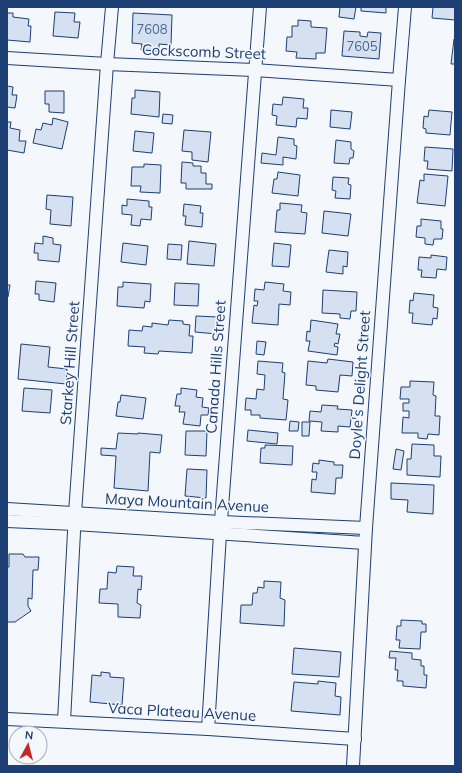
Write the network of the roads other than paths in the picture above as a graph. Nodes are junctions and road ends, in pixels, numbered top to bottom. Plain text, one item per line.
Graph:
1 (112, 7) edge
2 (260, 7) edge
3 (405, 7) edge
4 (7, 58) edge
5 (107, 64) junction
6 (254, 70) junction
7 (398, 80) junction
8 (7, 509) edge
9 (75, 518) junction
10 (7, 521) edge
11 (220, 528) junction
12 (366, 528) junction
13 (365, 543) junction
14 (7, 719) edge
15 (64, 721) junction
16 (208, 729) junction
17 (355, 740) junction
18 (353, 766) edge

1 - 5 street, Starkey Hill Street
2 - 6 street, Canada Hills Street
3 - 7 street, Doyle's Delight Street
4 - 5 street, Cockscomb Street
5 - 6 street, Cockscomb Street
5 - 9 street, Starkey Hill Street
6 - 7 street, Cockscomb Street
6 - 11 street, Canada Hills Street
7 - 12 street, Doyle's Delight Street
8 - 9 street, Maya Mountain Avenue
9 - 10 street, Maya Mountain Avenue
9 - 11 street, Maya Mountain Avenue
9 - 15 street, Starkey Hill Street
11 - 12 street, Maya Mountain Avenue
11 - 13 street, Maya Mountain Avenue
11 - 16 street, Canada Hills Street
12 - 13 street, Doyle's Delight Street
13 - 17 street, Doyle's Delight Street
14 - 15 street, Vaca Plateau Avenue
15 - 16 street, Vaca Plateau Avenue
16 - 17 street, Vaca Plateau Avenue
17 - 18 street, Doyle's Delight Street

